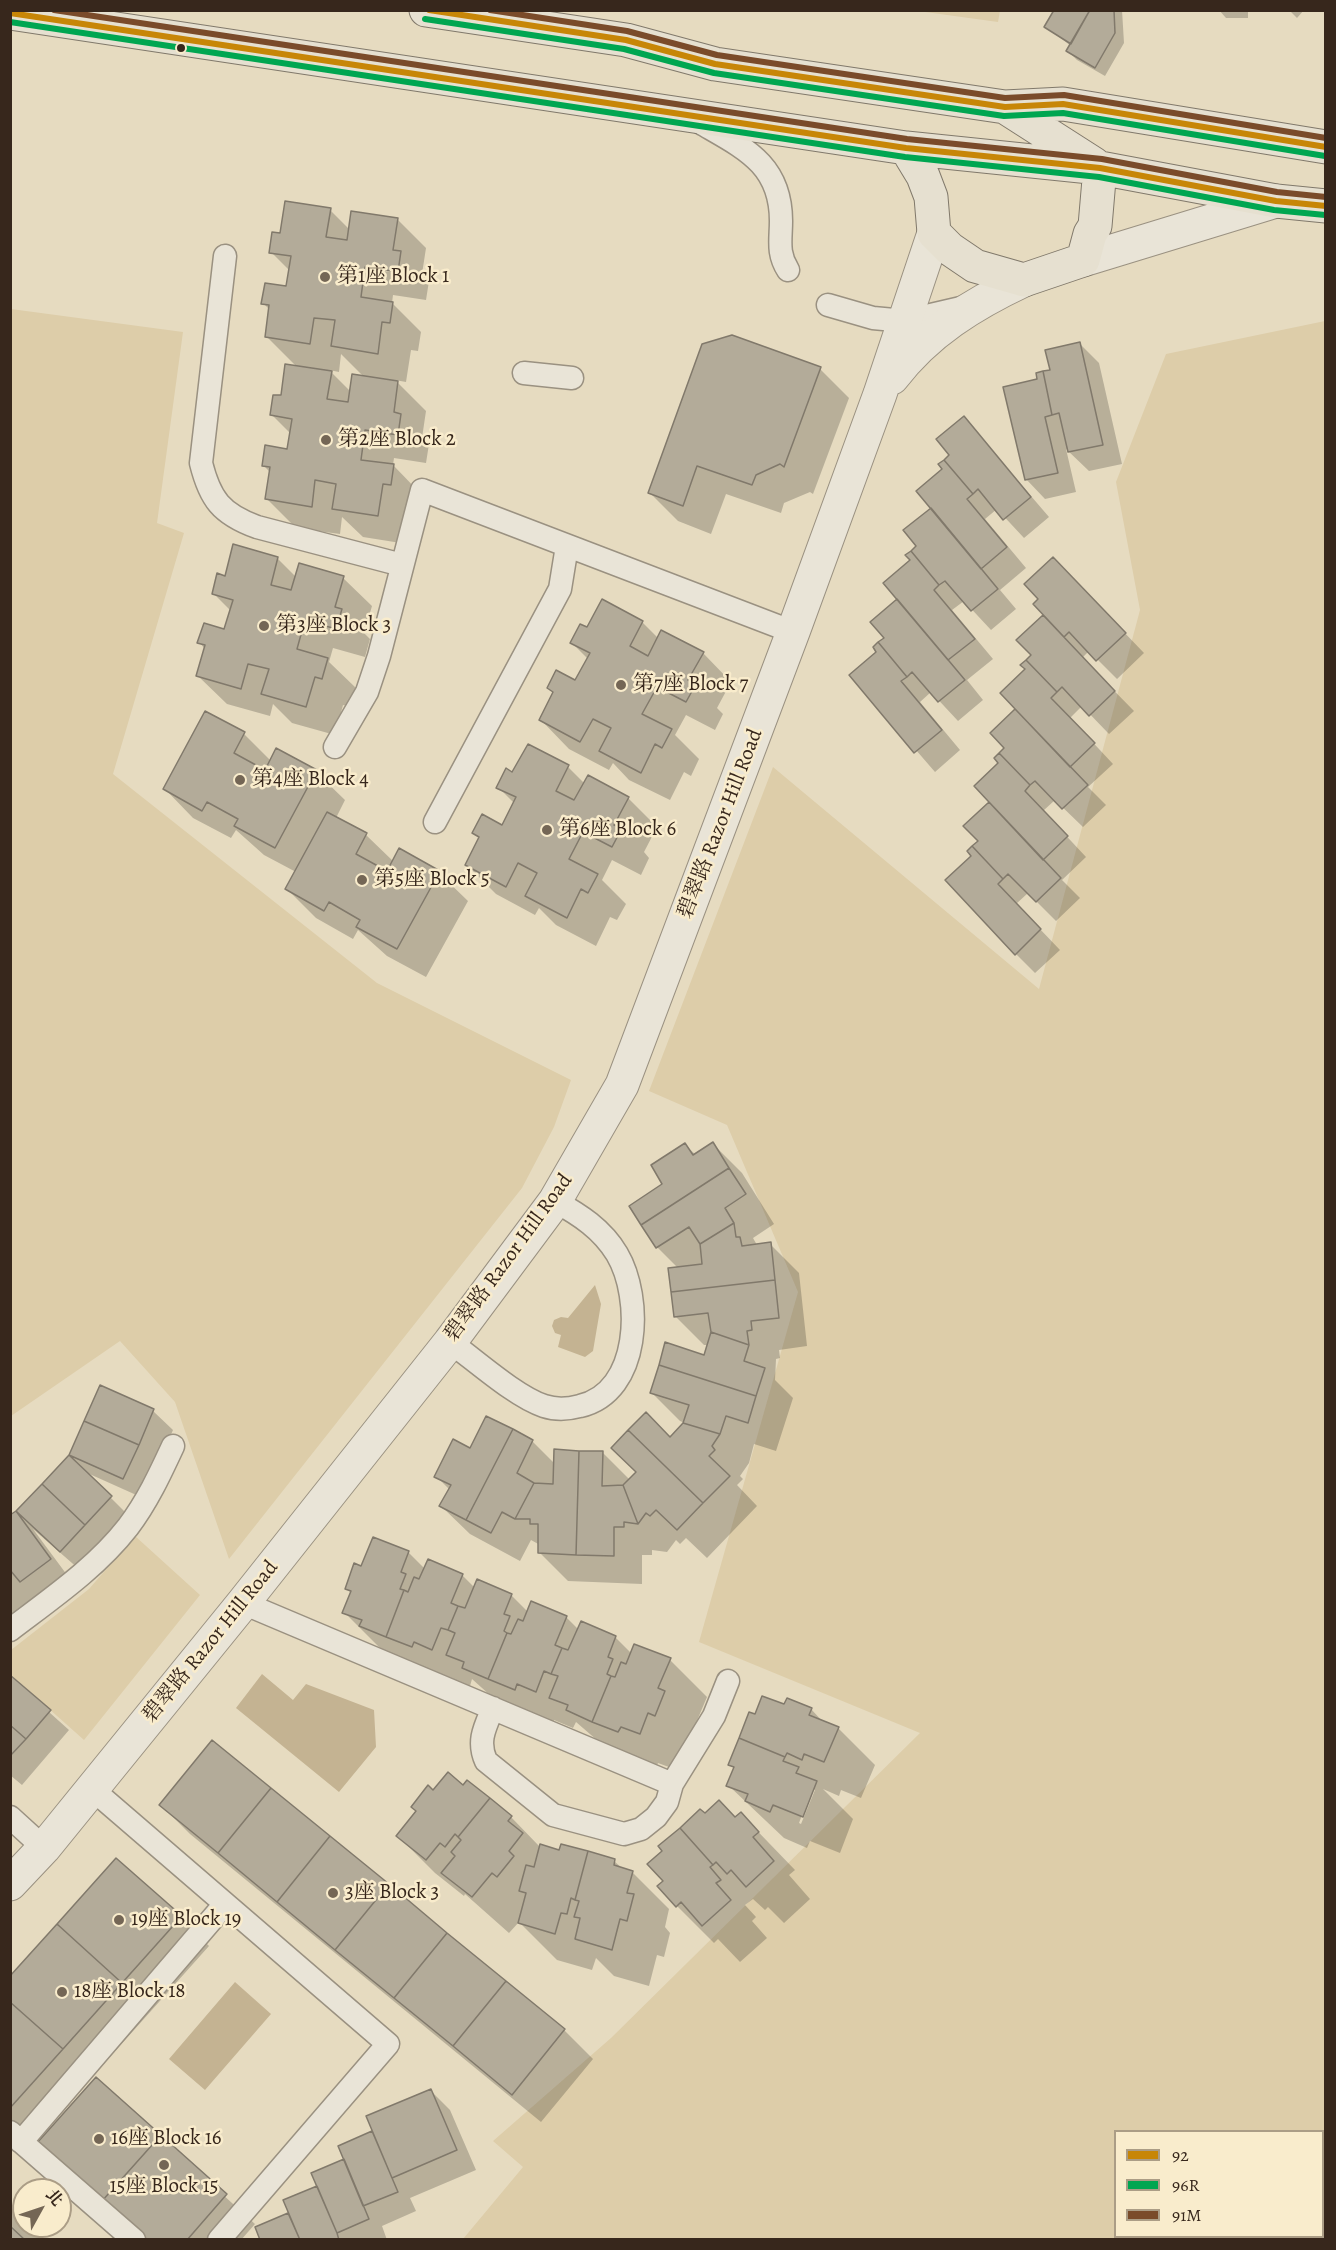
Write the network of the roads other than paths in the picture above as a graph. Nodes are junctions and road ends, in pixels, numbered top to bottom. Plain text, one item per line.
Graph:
1 (426, 10) edge
2 (10, 13) edge
3 (1005, 107) junction
4 (688, 115) junction
5 (1326, 147) edge
6 (906, 148) junction
7 (1100, 168) junction
8 (1275, 201) junction
9 (1326, 206) edge
10 (934, 233) junction
11 (225, 256) dead end
12 (1083, 260) junction
13 (788, 270) dead end
14 (1024, 280) junction
15 (828, 305) dead end
16 (971, 306) junction
17 (905, 321) junction
18 (524, 373) dead end
19 (572, 378) dead end
20 (880, 394) junction
21 (567, 546) junction
22 (402, 566) junction
23 (793, 632) junction
24 (335, 747) dead end
25 (435, 822) dead end
26 (555, 1201) junction
27 (450, 1342) junction
28 (173, 1446) dead end
29 (243, 1603) junction
30 (10, 1630) edge
31 (728, 1681) dead end
32 (493, 1708) junction
33 (672, 1784) junction
34 (92, 1789) junction
35 (10, 1817) edge
36 (44, 1848) junction
37 (10, 1884) edge
38 (225, 1904) junction
39 (16, 2137) edge
40 (134, 2240) edge
41 (219, 2240) edge

1 - 3 main road
2 - 4 main road
3 - 5 main road
3 - 7 main road
4 - 6 main road
4 - 13 lane
6 - 7 main road
6 - 10 main road
7 - 8 main road
7 - 12 main road
8 - 9 main road
8 - 12 street
10 - 14 main road
10 - 17 street, 碧翠路 Razor Hill Road
11 - 22 lane
12 - 14 main road
14 - 16 street, 碧翠路 Razor Hill Road
15 - 17 lane
16 - 17 lane
16 - 20 street, 碧翠路 Razor Hill Road
17 - 20 street, 碧翠路 Razor Hill Road
18 - 19 lane
20 - 23 street, 碧翠路 Razor Hill Road
21 - 22 lane
21 - 23 lane
21 - 25 lane
22 - 24 lane
23 - 26 street, 碧翠路 Razor Hill Road
26 - 27 street, 碧翠路 Razor Hill Road
26 - 27 lane
27 - 29 street, 碧翠路 Razor Hill Road
28 - 30 lane
29 - 32 lane
29 - 34 street, 碧翠路 Razor Hill Road
31 - 33 lane
32 - 33 lane
32 - 33 lane
34 - 36 street, 碧翠路 Razor Hill Road
34 - 38 lane
35 - 36 lane
36 - 37 street, 碧翠路 Razor Hill Road
38 - 39 lane
38 - 41 lane
39 - 40 lane

